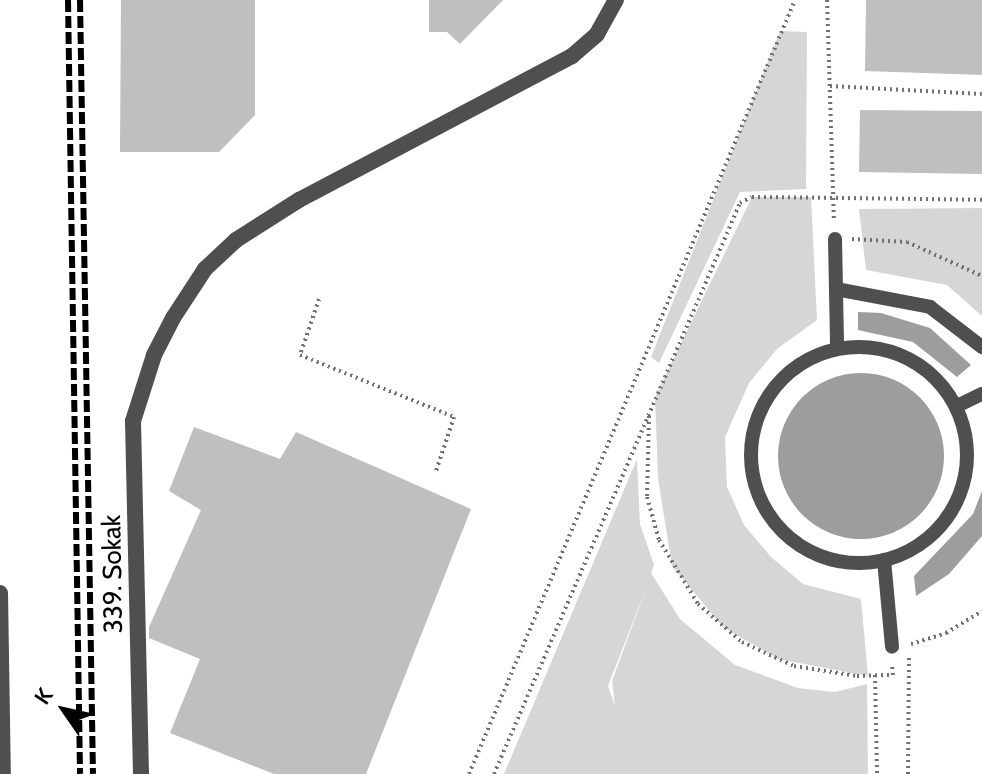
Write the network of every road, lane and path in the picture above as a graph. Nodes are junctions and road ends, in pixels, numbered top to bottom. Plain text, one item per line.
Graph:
1 (616, 0) edge
2 (795, 0) edge
3 (827, 0) edge
4 (830, 86) junction
5 (982, 94) edge
6 (834, 198) junction
7 (982, 200) edge
8 (835, 239) junction
9 (982, 276) edge
10 (836, 289) junction
11 (319, 299) dead end
12 (982, 347) edge
13 (837, 348) junction
14 (982, 394) edge
15 (651, 405) junction
16 (957, 406) junction
17 (436, 471) dead end
18 (884, 560) junction
19 (0, 593) edge
20 (982, 611) edge
21 (909, 644) junction
22 (892, 647) junction
23 (875, 675) junction
24 (3, 774) edge
25 (141, 774) edge
26 (469, 774) edge
27 (494, 774) edge
28 (877, 774) edge
29 (908, 774) edge

1 - 25 street, 339. Sokak
2 - 26 path
3 - 4 path
4 - 5 path
4 - 6 path
6 - 7 path
6 - 8 path
6 - 15 path
8 - 9 path
8 - 10 street
10 - 12 street
10 - 13 street
11 - 17 path
13 - 16 street
13 - 18 street
14 - 16 street
15 - 23 path
15 - 27 path
16 - 18 street
18 - 22 street
19 - 24 street
20 - 21 path
21 - 22 path
21 - 29 path
22 - 23 path
23 - 28 path

